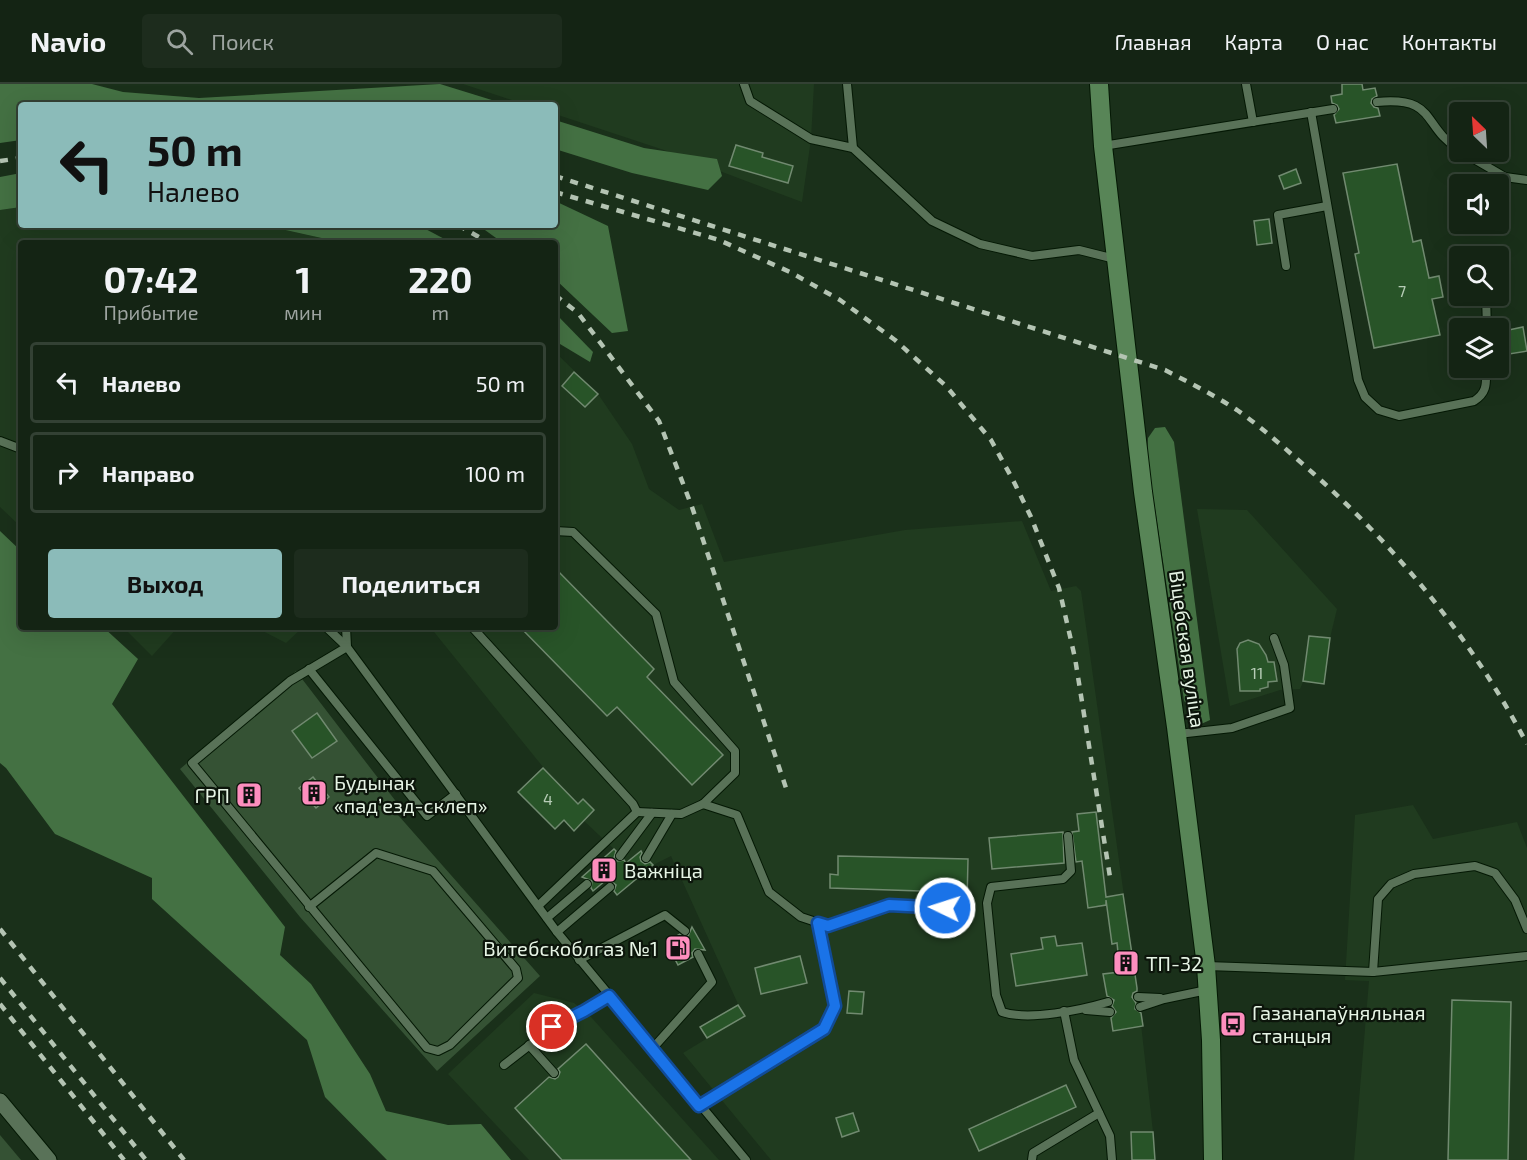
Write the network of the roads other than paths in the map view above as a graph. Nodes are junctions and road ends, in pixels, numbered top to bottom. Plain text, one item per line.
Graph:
1 (744, 84) edge
2 (847, 84) edge
3 (1098, 84) edge
4 (1246, 84) edge
5 (1377, 102) dead end
6 (1333, 109) dead end
7 (1311, 112) junction
8 (1252, 122) junction
9 (1449, 143) edge
10 (1103, 146) junction
11 (853, 148) junction
12 (1480, 162) edge
13 (1527, 180) edge
14 (1328, 206) junction
15 (1116, 259) junction
16 (1286, 266) dead end
17 (1486, 378) edge
18 (0, 441) edge
19 (18, 448) edge
20 (558, 531) edge
21 (329, 630) edge
22 (346, 630) edge
23 (475, 630) edge
24 (1274, 638) dead end
25 (347, 647) junction
26 (309, 669) junction
27 (1177, 734) junction
28 (456, 794) junction
29 (703, 804) junction
30 (637, 812) junction
31 (652, 813) junction
32 (672, 814) junction
33 (1068, 836) dead end
34 (620, 856) dead end
35 (646, 858) dead end
36 (587, 884) dead end
37 (610, 887) dead end
38 (538, 906) junction
39 (309, 907) junction
40 (945, 908) dead end
41 (547, 918) junction
42 (818, 923) junction
43 (1527, 929) edge
44 (685, 931) dead end
45 (557, 932) junction
46 (698, 954) dead end
47 (1527, 956) edge
48 (579, 960) junction
49 (1206, 966) junction
50 (1373, 972) junction
51 (1208, 990) junction
52 (609, 996) junction
53 (1138, 997) dead end
54 (1164, 999) junction
55 (1108, 1002) dead end
56 (1140, 1007) dead end
57 (1082, 1009) junction
58 (1064, 1011) junction
59 (1110, 1012) dead end
60 (529, 1045) junction
61 (653, 1048) junction
62 (504, 1065) dead end
63 (554, 1073) dead end
64 (0, 1101) edge
65 (699, 1106) junction
66 (1099, 1113) junction
67 (49, 1160) edge
68 (746, 1160) edge
69 (1032, 1160) edge
70 (1112, 1160) edge
71 (1214, 1160) edge

1 - 11 lane
2 - 11 lane
3 - 10 main road, Віцебская вуліца
4 - 8 lane
5 - 9 lane
6 - 7 lane
7 - 8 lane
7 - 14 lane
8 - 10 lane
10 - 15 main road, Віцебская вуліца
11 - 15 lane
12 - 13 lane
14 - 16 lane
14 - 17 lane
15 - 27 main road, Віцебская вуліца
18 - 19 lane
20 - 29 lane
21 - 25 lane
22 - 25 lane
23 - 30 lane
24 - 27 lane
25 - 26 lane
25 - 28 lane
26 - 28 lane
26 - 39 lane
27 - 49 main road, Віцебская вуліца
28 - 38 lane
29 - 32 lane
29 - 42 lane
30 - 31 lane
30 - 38 lane
31 - 32 lane
31 - 34 lane
32 - 35 lane
33 - 58 lane
36 - 41 lane
37 - 45 lane
38 - 41 lane
39 - 39 lane
40 - 42 lane
41 - 45 lane
42 - 65 lane
43 - 50 lane
44 - 48 lane
45 - 48 lane
46 - 61 lane
47 - 50 lane
48 - 52 lane
49 - 50 lane
49 - 51 main road, Віцебская вуліца
51 - 54 lane
51 - 71 main road, Віцебская вуліца
52 - 60 lane
52 - 61 lane
53 - 54 lane
54 - 56 lane
55 - 57 lane
57 - 58 lane
57 - 59 lane
58 - 66 lane
60 - 62 lane
60 - 63 lane
61 - 65 lane
64 - 67 street
65 - 68 lane
66 - 69 lane
66 - 70 lane

